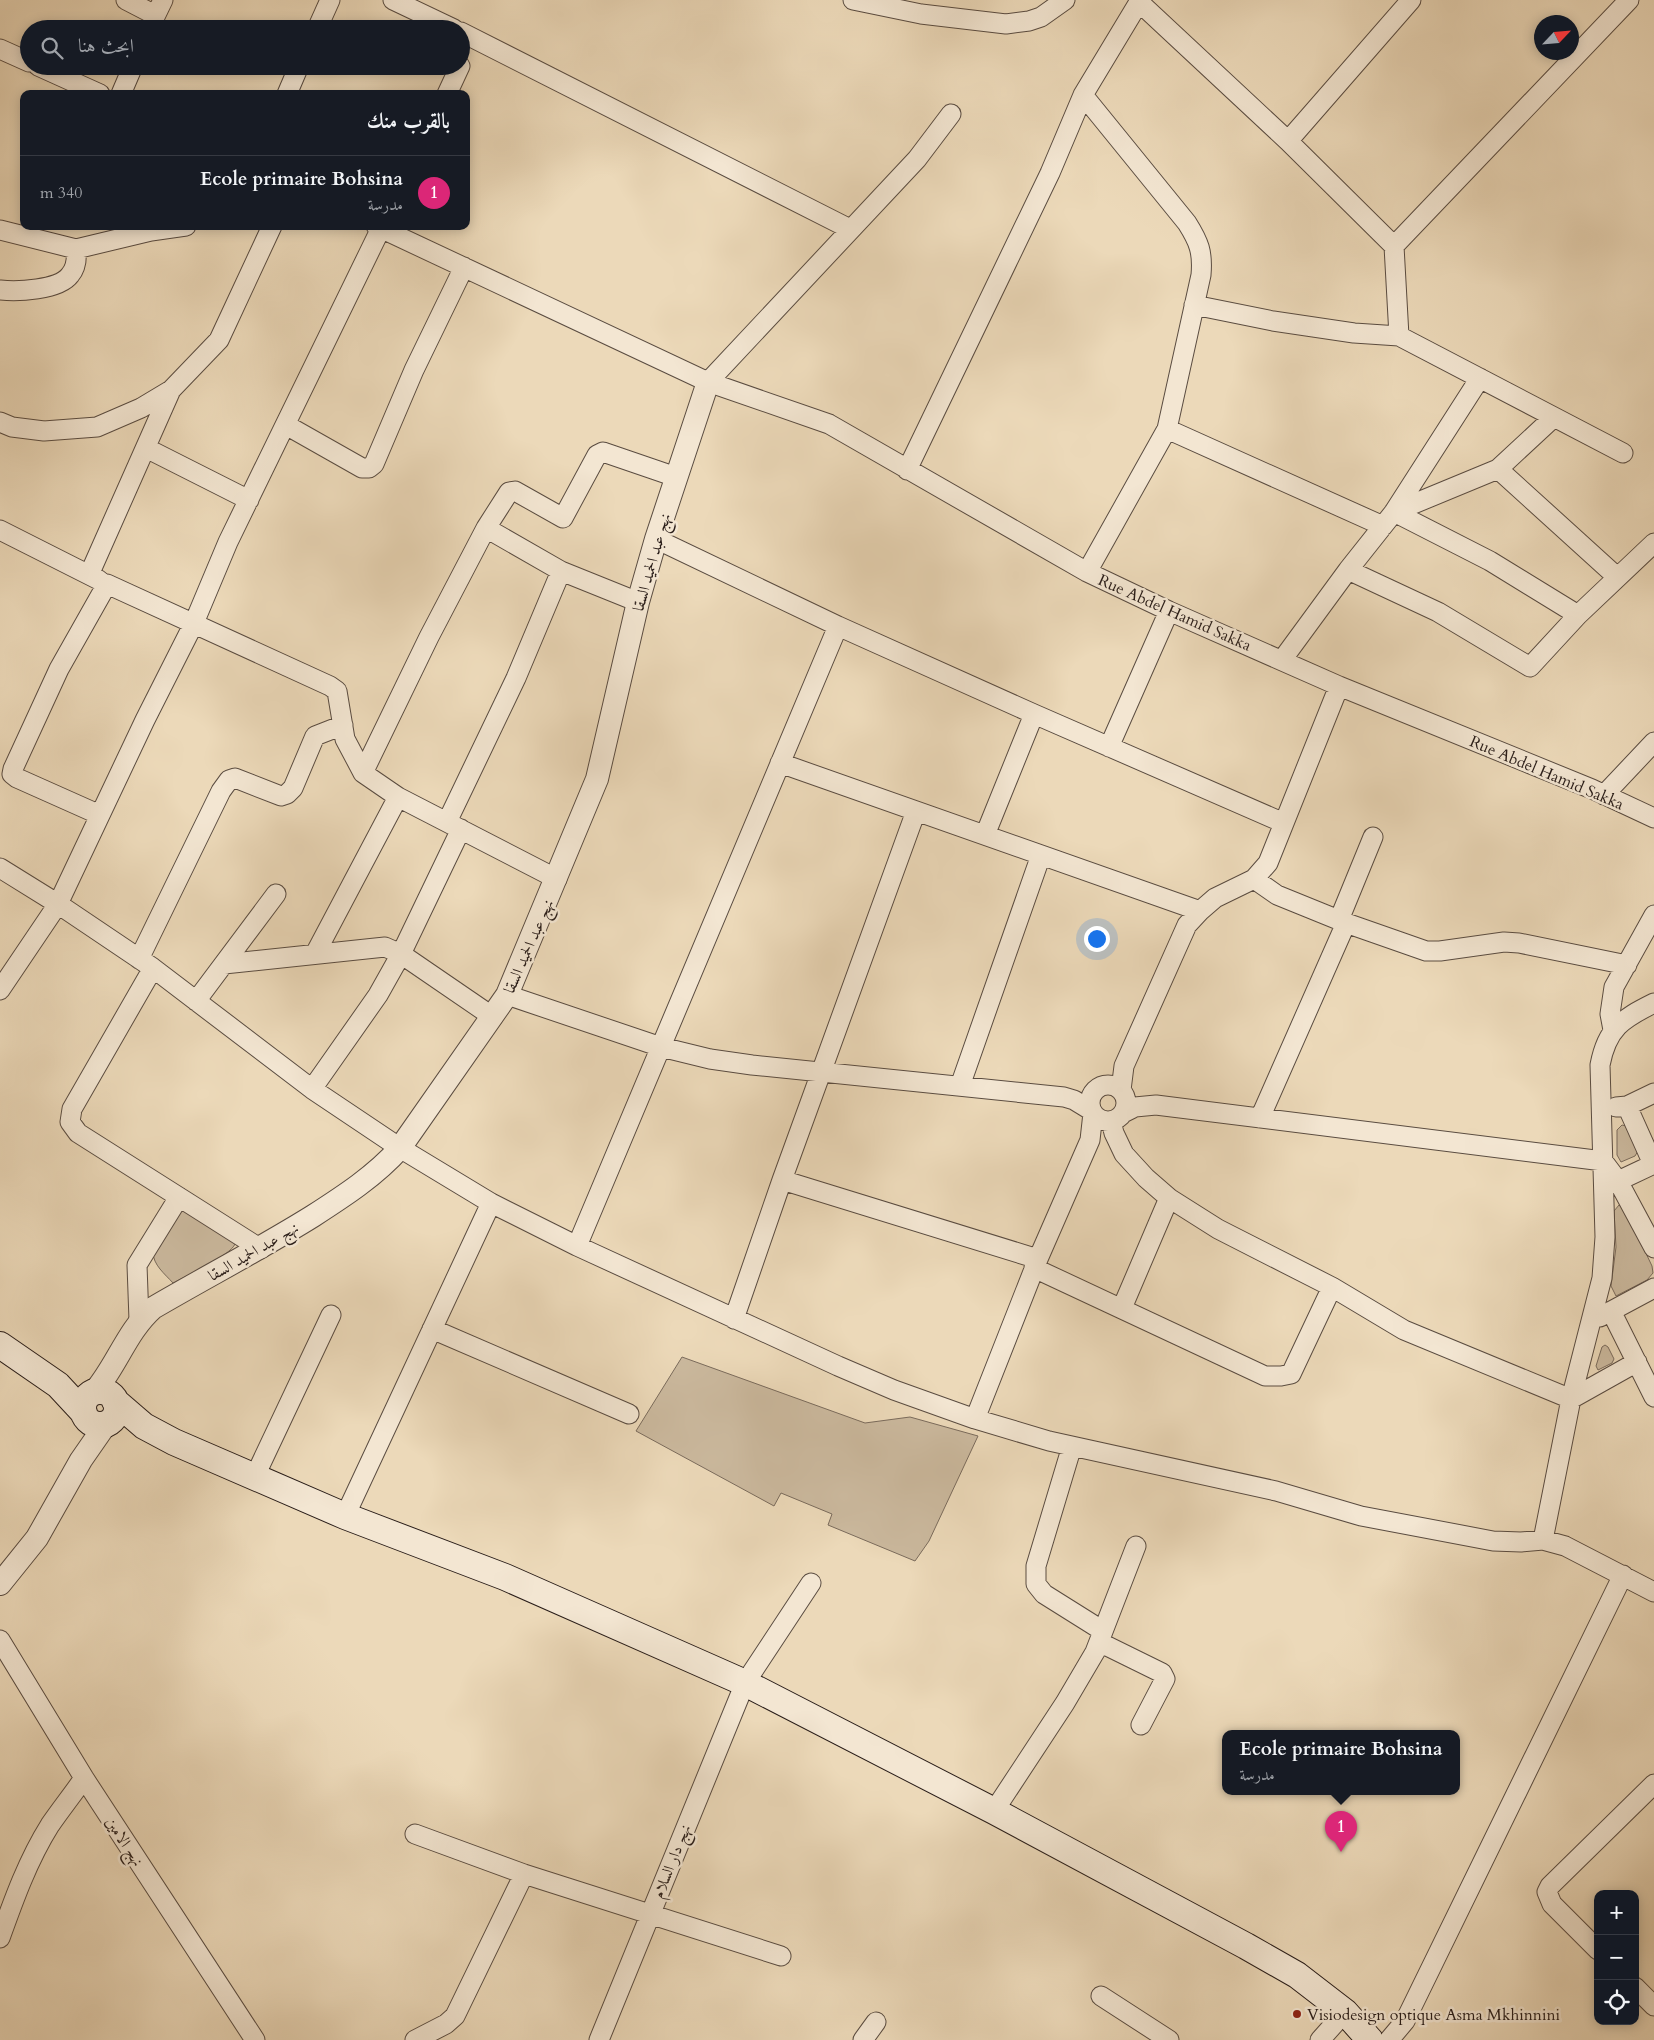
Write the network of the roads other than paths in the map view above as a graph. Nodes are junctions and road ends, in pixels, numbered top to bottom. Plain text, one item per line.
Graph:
1 (126, 0) edge
2 (330, 0) edge
3 (393, 0) edge
4 (853, 0) edge
5 (1065, 0) edge
6 (1629, 0) edge
7 (1138, 1) edge
8 (1400, 4) edge
9 (156, 14) edge
10 (321, 20) edge
11 (435, 20) edge
12 (470, 36) edge
13 (0, 49) edge
14 (20, 58) edge
15 (58, 75) edge
16 (129, 75) edge
17 (295, 75) edge
18 (456, 75) edge
19 (91, 90) edge
20 (123, 90) edge
21 (289, 90) edge
22 (449, 90) edge
23 (1083, 95) junction
24 (951, 114) dead end
25 (1288, 141) junction
26 (850, 229) junction
27 (0, 230) edge
28 (158, 230) edge
29 (270, 230) edge
30 (378, 230) edge
31 (385, 230) edge
32 (1394, 246) junction
33 (76, 249) junction
34 (464, 267) junction
35 (0, 290) edge
36 (1194, 305) junction
37 (1400, 336) junction
38 (1480, 378) junction
39 (708, 382) junction
40 (171, 390) junction
41 (1554, 417) junction
42 (0, 422) edge
43 (286, 425) junction
44 (1167, 429) junction
45 (146, 448) junction
46 (1623, 453) dead end
47 (1498, 469) junction
48 (907, 470) junction
49 (676, 477) junction
50 (249, 500) junction
51 (1388, 519) junction
52 (486, 528) junction
53 (0, 530) edge
54 (656, 539) junction
55 (1654, 544) edge
56 (1348, 570) junction
57 (561, 571) junction
58 (1087, 572) junction
59 (89, 575) junction
60 (1617, 577) junction
61 (107, 584) junction
62 (638, 602) junction
63 (1170, 611) junction
64 (1578, 615) junction
65 (194, 623) junction
66 (838, 626) junction
67 (1282, 660) junction
68 (1339, 686) junction
69 (1034, 714) junction
70 (343, 725) junction
71 (1654, 742) edge
72 (1109, 747) junction
73 (780, 763) junction
74 (363, 773) junction
75 (1604, 795) junction
76 (398, 797) junction
77 (916, 811) junction
78 (100, 815) junction
79 (1654, 818) edge
80 (1284, 823) junction
81 (454, 826) junction
82 (985, 835) junction
83 (1373, 837) dead end
84 (1041, 855) junction
85 (0, 868) edge
86 (557, 878) junction
87 (1254, 879) junction
88 (276, 894) dead end
89 (58, 904) junction
90 (1200, 910) junction
91 (1654, 915) edge
92 (1342, 921) junction
93 (315, 954) junction
94 (401, 954) junction
95 (146, 963) junction
96 (224, 964) junction
97 (1627, 964) junction
98 (1, 986) edge
99 (507, 995) junction
100 (196, 1001) junction
101 (1654, 1003) edge
102 (493, 1017) junction
103 (1613, 1030) junction
104 (661, 1047) junction
105 (822, 1072) junction
106 (960, 1086) junction
107 (312, 1089) junction
108 (1112, 1089) junction
109 (1654, 1093) edge
110 (1064, 1097) junction
111 (1156, 1105) junction
112 (1627, 1106) junction
113 (1602, 1107) junction
114 (1105, 1116) junction
115 (1260, 1118) junction
116 (400, 1148) junction
117 (1603, 1162) junction
118 (1654, 1164) edge
119 (782, 1180) junction
120 (1618, 1181) junction
121 (179, 1197) junction
122 (1168, 1198) junction
123 (491, 1203) junction
124 (577, 1246) junction
125 (1654, 1248) edge
126 (261, 1249) junction
127 (1036, 1264) junction
128 (1332, 1287) junction
129 (1654, 1288) edge
130 (1122, 1308) junction
131 (1611, 1311) junction
132 (332, 1315) dead end
133 (140, 1320) junction
134 (734, 1320) junction
135 (1591, 1323) junction
136 (432, 1329) junction
137 (0, 1345) edge
138 (1637, 1362) junction
139 (1654, 1397) edge
140 (1571, 1399) junction
141 (100, 1407) junction
142 (629, 1414) dead end
143 (975, 1419) junction
144 (1072, 1446) junction
145 (255, 1476) junction
146 (345, 1516) junction
147 (1544, 1540) junction
148 (1136, 1546) dead end
149 (1623, 1575) junction
150 (811, 1583) dead end
151 (0, 1584) edge
152 (1654, 1592) edge
153 (1101, 1637) junction
154 (0, 1640) edge
155 (745, 1683) junction
156 (1141, 1725) dead end
157 (84, 1778) junction
158 (1654, 1784) edge
159 (994, 1811) junction
160 (415, 1834) dead end
161 (524, 1874) junction
162 (650, 1914) junction
163 (0, 1938) edge
164 (1594, 1946) edge
165 (782, 1956) dead end
166 (1639, 1991) edge
167 (1101, 1996) dead end
168 (1654, 2006) edge
169 (1344, 2012) junction
170 (876, 2022) dead end
171 (255, 2040) edge
172 (415, 2040) edge
173 (599, 2040) edge
174 (863, 2040) edge
175 (1169, 2040) edge
176 (1320, 2040) edge
177 (1370, 2040) edge
178 (1389, 2040) edge

1 - 9 street
2 - 10 street
3 - 11 street
4 - 5 street
6 - 32 street
7 - 23 street
7 - 25 street
8 - 25 street
12 - 26 street
13 - 14 street
15 - 19 street
16 - 20 street
17 - 21 street
18 - 22 street
23 - 36 street
23 - 48 street
24 - 26 street
25 - 32 street
26 - 39 street
27 - 33 street
28 - 33 street
29 - 40 street
30 - 43 street
31 - 34 street, Rue Abdel Hamid Sakka
32 - 37 street
33 - 35 street
34 - 39 street, Rue Abdel Hamid Sakka
34 - 43 street
36 - 37 street
36 - 44 street
37 - 38 street
38 - 41 street
38 - 51 street
39 - 48 street, Rue Abdel Hamid Sakka
39 - 49 street, نهج عبد الحميد السقا
40 - 42 street
40 - 45 street
41 - 46 street
41 - 47 street
43 - 50 street
44 - 51 street
44 - 58 street
45 - 50 street
45 - 59 street
47 - 51 street
47 - 60 street
48 - 58 street, Rue Abdel Hamid Sakka
49 - 52 street
49 - 54 street, نهج عبد الحميد السقا
50 - 65 street
51 - 56 street
51 - 64 street
52 - 57 street
52 - 74 street
53 - 59 street
54 - 62 street, نهج عبد الحميد السقا
54 - 66 street
55 - 60 street
56 - 64 street
56 - 67 street
57 - 62 street
57 - 81 street
58 - 63 street, Rue Abdel Hamid Sakka
59 - 61 street
60 - 64 street
61 - 65 street
61 - 78 street
62 - 86 street, نهج عبد الحميد السقا
63 - 67 street, Rue Abdel Hamid Sakka
63 - 72 street
65 - 70 street
65 - 78 street
66 - 69 street
66 - 73 street
67 - 68 street, Rue Abdel Hamid Sakka
68 - 75 street, Rue Abdel Hamid Sakka
68 - 80 street
69 - 72 street
69 - 82 street
70 - 74 street
70 - 95 street
71 - 75 street
72 - 80 street
73 - 77 street
73 - 104 street
74 - 76 street
75 - 79 street, Rue Abdel Hamid Sakka
76 - 81 street
76 - 93 street
77 - 82 street
77 - 105 street
78 - 89 street
80 - 87 street
81 - 86 street
81 - 94 street
82 - 84 street
83 - 92 street
84 - 90 street
84 - 106 street
85 - 89 street
86 - 99 street, نهج عبد الحميد السقا
87 - 90 street
87 - 92 street
88 - 96 street
89 - 95 street
89 - 98 street
90 - 108 street
91 - 97 street
92 - 97 street
92 - 115 street
93 - 94 street
93 - 96 street
94 - 102 street
94 - 107 street
95 - 100 street
95 - 121 street
96 - 100 street
97 - 103 street
99 - 102 street, نهج عبد الحميد السقا
99 - 104 street
100 - 107 street
101 - 103 street
102 - 116 street, نهج عبد الحميد السقا
103 - 113 street
104 - 105 street
104 - 124 street
105 - 106 street
105 - 119 street
106 - 110 street
107 - 116 street
108 - 110 street
108 - 111 street
108 - 114 street
108 - 114 street
109 - 112 street
110 - 114 street
111 - 114 street
111 - 115 street
112 - 113 street
112 - 118 street
113 - 117 street
114 - 122 street
114 - 127 street
115 - 117 street
116 - 123 street
116 - 126 street, نهج عبد الحميد السقا
117 - 120 street
117 - 135 street
118 - 120 street
119 - 127 street
119 - 134 street
120 - 125 street
121 - 126 street
121 - 133 street
122 - 128 street
122 - 130 street
123 - 124 street
123 - 136 street
124 - 134 street
126 - 133 street, نهج عبد الحميد السقا
127 - 130 street
127 - 143 street
128 - 130 street
128 - 140 street
129 - 131 street
131 - 135 street
131 - 138 street
132 - 145 street
133 - 141 street, نهج عبد الحميد السقا
134 - 143 street
135 - 140 street
136 - 142 street
136 - 146 street
137 - 141 main road
138 - 139 street
138 - 140 street
140 - 147 street
141 - 145 main road
141 - 151 street
143 - 144 street
144 - 147 street
144 - 153 street
145 - 146 main road
146 - 155 main road
147 - 149 street
148 - 153 street
149 - 152 street
149 - 178 street
150 - 155 street, نهج دار السلام
153 - 156 street
153 - 159 street
154 - 157 street, نهج الامين
155 - 159 main road
155 - 162 street, نهج دار السلام
157 - 163 street
157 - 171 street, نهج الامين
158 - 164 street
159 - 169 main road
160 - 161 street
161 - 162 street
161 - 172 street
162 - 165 street
162 - 173 street, نهج دار السلام
166 - 168 street
167 - 175 street
169 - 176 street
169 - 177 main road
170 - 174 street

